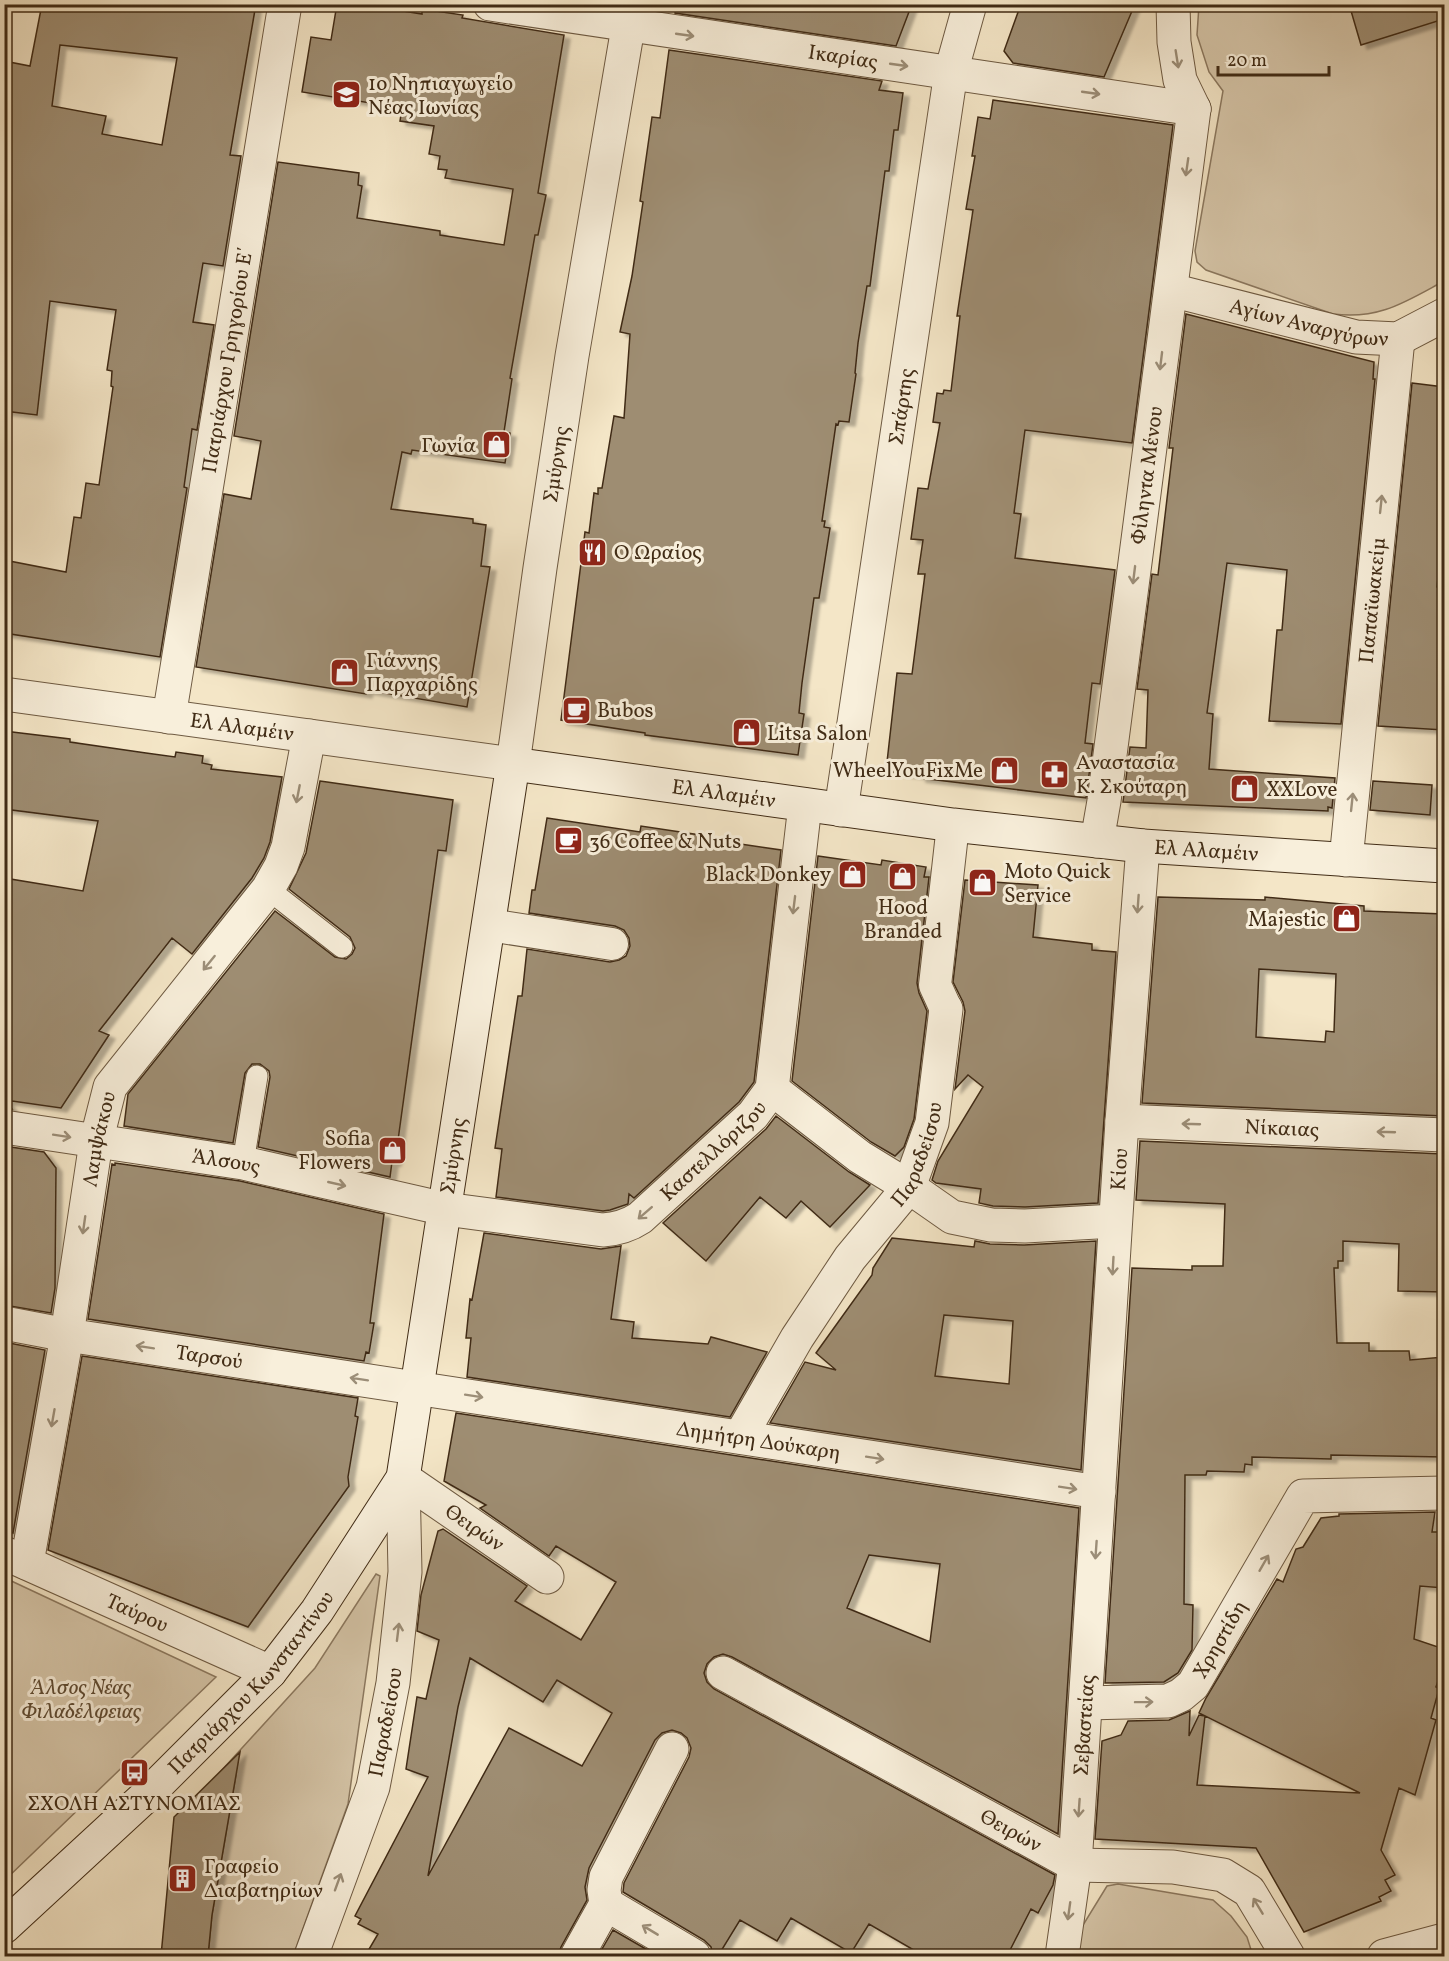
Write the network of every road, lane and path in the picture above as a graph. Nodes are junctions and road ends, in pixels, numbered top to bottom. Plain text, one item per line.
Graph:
1 (285, 4) edge
2 (490, 4) edge
3 (970, 4) edge
4 (1173, 4) edge
5 (629, 15) edge
6 (951, 72) junction
7 (1194, 109) junction
8 (1171, 290) junction
9 (1444, 315) edge
10 (1398, 339) junction
11 (4, 694) edge
12 (169, 717) junction
13 (309, 736) junction
14 (513, 764) junction
15 (805, 805) junction
16 (841, 810) junction
17 (953, 825) junction
18 (1097, 841) junction
19 (1143, 846) junction
20 (1346, 860) junction
21 (1444, 866) edge
22 (268, 889) junction
23 (489, 925) junction
24 (612, 944) dead end
25 (342, 947) dead end
26 (946, 1009) joint
27 (257, 1076) dead end
28 (772, 1089) junction
29 (1122, 1120) junction
30 (4, 1126) edge
31 (1444, 1135) edge
32 (96, 1142) junction
33 (243, 1163) junction
34 (909, 1187) junction
35 (445, 1209) junction
36 (1115, 1221) junction
37 (4, 1323) edge
38 (68, 1335) junction
39 (417, 1388) junction
40 (740, 1437) junction
41 (403, 1478) junction
42 (1100, 1492) junction
43 (1444, 1493) edge
44 (16, 1558) edge
45 (547, 1576) dead end
46 (270, 1672) junction
47 (723, 1673) dead end
48 (1086, 1703) junction
49 (672, 1749) dead end
50 (1075, 1865) junction
51 (606, 1904) junction
52 (4, 1927) edge
53 (1444, 1940) edge
54 (311, 1956) edge
55 (577, 1956) edge
56 (694, 1956) edge
57 (1062, 1956) edge
58 (1288, 1956) edge
59 (1384, 1956) edge

1 - 12 street, Πατριάρχου Γρηγορίου Ε΄
2 - 5 street, Ικαρίας
3 - 6 street, Σπάρτης
4 -> 7 street
5 -> 6 street, Ικαρίας
5 - 14 street, Σμύρνης
6 -> 7 street, Ικαρίας
6 - 16 street, Σπάρτης
7 -> 8 street, Φίληντα Μένου
8 - 10 street, Αγίων Αναργύρων
8 -> 18 street, Φίληντα Μένου
9 - 10 street, Αγίων Αναργύρων
20 -> 10 street, Παπαϊωακείμ
11 - 12 street, Ελ Αλαμέιν
12 - 13 street, Ελ Αλαμέιν
13 - 14 street, Ελ Αλαμέιν
13 -> 22 street, Λαμψάκου
14 - 15 street, Ελ Αλαμέιν
14 - 23 street, Σμύρνης
15 - 16 street, Ελ Αλαμέιν
15 -> 28 street, Καστελλόριζου
16 - 17 street, Ελ Αλαμέιν
17 - 18 street, Ελ Αλαμέιν
17 - 26 street, Παραδείσου
18 - 19 street, Ελ Αλαμέιν
19 - 20 street, Ελ Αλαμέιν
19 -> 29 street, Κίου
20 - 21 street, Ελ Αλαμέιν
22 - 25 lane
22 -> 32 street, Λαμψάκου
23 - 24 street
23 - 35 street, Σμύρνης
26 - 34 street, Παραδείσου
27 - 33 lane
28 - 34 street
28 -> 35 street, Καστελλόριζου
31 -> 29 street, Νίκαιας
29 - 36 street, Κίου
30 -> 32 street, Άλσους
32 - 33 street, Άλσους
32 -> 38 street, Λαμψάκου
33 -> 35 street, Άλσους
34 - 36 street
34 - 40 street, Παραδείσου
35 - 39 street, Σμύρνης
36 -> 42 street, Κίου
37 - 38 street, Ταρσού
39 -> 38 street, Ταρσού
38 -> 44 street, Λαμψάκου
39 -> 40 street, Δημήτρη Δούκαρη
39 - 41 street, Πατριάρχου Κωνσταντίνου
40 -> 42 street, Δημήτρη Δούκαρη
41 - 45 street, Θειρών
41 - 46 street, Πατριάρχου Κωνσταντίνου
54 -> 41 street, Παραδείσου
42 -> 48 street, Σεβαστείας
48 -> 43 street, Χρηστίδη
44 - 46 street, Ταύρου
46 - 52 street, Πατριάρχου Κωνσταντίνου
47 - 50 street, Θειρών
48 -> 50 street, Σεβαστείας
49 - 51 street
50 -> 57 street, Σεβαστείας
58 -> 50 street, Θειρών
51 - 55 street
56 -> 51 street
53 - 59 street

